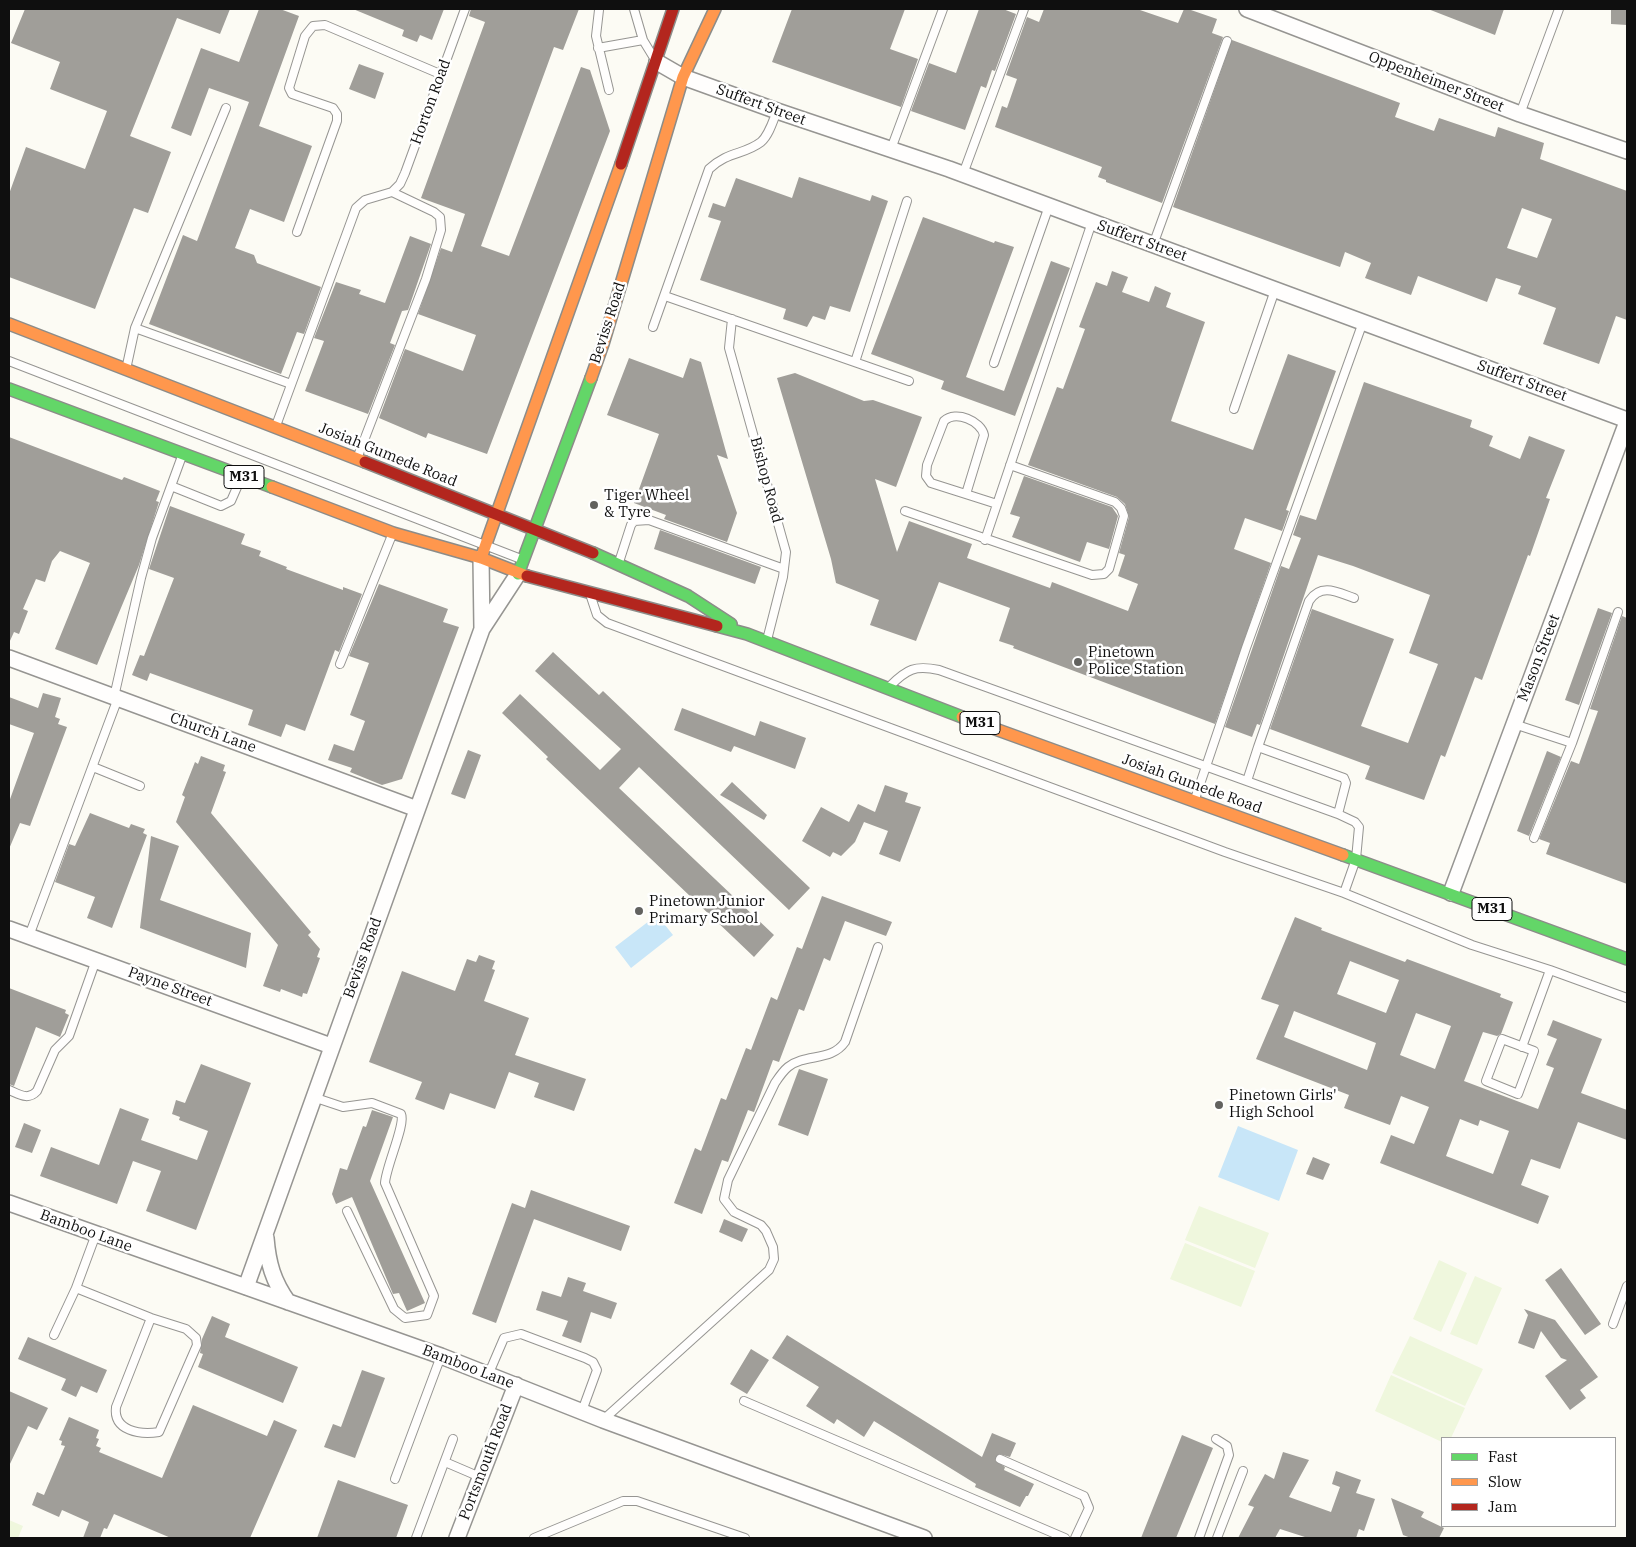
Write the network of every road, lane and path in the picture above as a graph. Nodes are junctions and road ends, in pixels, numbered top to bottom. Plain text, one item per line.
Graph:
1 (465, 9) edge
2 (634, 9) edge
3 (674, 9) edge
4 (715, 9) edge
5 (942, 9) edge
6 (1024, 9) edge
7 (1247, 9) edge
8 (1559, 9) edge
9 (599, 10) dead end
10 (644, 40) junction
11 (1227, 41) dead end
12 (598, 48) junction
13 (657, 62) junction
14 (440, 74) junction
15 (683, 77) junction
16 (609, 90) dead end
17 (226, 108) dead end
18 (778, 112) junction
19 (1520, 114) junction
20 (891, 150) junction
21 (1627, 151) edge
22 (963, 174) junction
23 (392, 192) junction
24 (907, 202) dead end
25 (1049, 206) junction
26 (1092, 222) junction
27 (297, 232) dead end
28 (1153, 245) junction
29 (1274, 290) junction
30 (665, 296) junction
31 (732, 319) junction
32 (1363, 322) junction
33 (9, 324) edge
34 (653, 326) dead end
35 (135, 328) junction
36 (9, 361) edge
37 (855, 362) junction
38 (994, 363) dead end
39 (126, 370) junction
40 (909, 381) dead end
41 (291, 384) junction
42 (9, 389) edge
43 (1234, 409) dead end
44 (1627, 421) edge
45 (276, 426) junction
46 (183, 454) junction
47 (357, 458) junction
48 (1010, 465) junction
49 (241, 476) junction
50 (171, 486) junction
51 (966, 494) junction
52 (997, 504) junction
53 (905, 512) dead end
54 (497, 515) junction
55 (533, 529) junction
56 (393, 533) junction
57 (985, 540) junction
58 (483, 552) junction
59 (521, 559) junction
60 (619, 563) junction
61 (784, 569) junction
62 (518, 574) junction
63 (589, 593) junction
64 (1354, 598) dead end
65 (1618, 612) dead end
66 (482, 629) junction
67 (747, 634) junction
68 (766, 642) junction
69 (9, 658) edge
70 (340, 664) dead end
71 (887, 689) junction
72 (116, 697) junction
73 (1514, 724) junction
74 (1572, 743) junction
75 (1258, 747) junction
76 (1206, 766) junction
77 (93, 767) junction
78 (1247, 781) junction
79 (140, 786) dead end
80 (1194, 801) junction
81 (418, 809) junction
82 (1338, 814) junction
83 (1534, 838) dead end
84 (1356, 859) junction
85 (1344, 893) junction
86 (1451, 893) junction
87 (9, 929) edge
88 (29, 936) junction
89 (878, 947) dead end
90 (1627, 959) edge
91 (96, 960) junction
92 (1550, 970) junction
93 (1627, 998) edge
94 (331, 1046) junction
95 (1522, 1047) junction
96 (9, 1090) edge
97 (313, 1097) junction
98 (9, 1203) edge
99 (347, 1211) dead end
100 (265, 1231) junction
101 (96, 1234) junction
102 (1627, 1286) edge
103 (76, 1288) junction
104 (246, 1288) junction
105 (288, 1302) junction
106 (152, 1318) junction
107 (1613, 1324) dead end
108 (54, 1335) dead end
109 (441, 1356) junction
110 (489, 1373) junction
111 (516, 1385) junction
112 (744, 1400) dead end
113 (582, 1411) junction
114 (603, 1420) junction
115 (453, 1439) dead end
116 (1216, 1439) dead end
117 (1000, 1459) dead end
118 (445, 1462) junction
119 (1244, 1471) dead end
120 (480, 1477) junction
121 (395, 1478) dead end
122 (416, 1538) edge
123 (457, 1538) edge
124 (534, 1538) edge
125 (745, 1538) edge
126 (924, 1538) edge
127 (1065, 1538) edge
128 (1075, 1538) edge
129 (1199, 1538) edge
130 (1217, 1538) edge

1 - 14 lane, Horton Road
2 - 10 lane
3 - 13 main road, Beviss Road
4 - 15 main road, Beviss Road
5 - 20 lane
6 - 22 lane
7 - 19 street, Oppenheimer Street
8 - 19 lane
9 - 12 lane
10 - 12 lane
10 - 13 lane
11 - 28 lane
12 - 16 lane
13 - 15 street, Suffert Street
13 - 54 main road, Beviss Road
14 - 23 lane, Horton Road
14 - 27 lane
15 - 18 street, Suffert Street
15 - 55 main road, Beviss Road
17 - 35 lane
18 - 20 street, Suffert Street
18 - 30 lane
19 - 21 street, Oppenheimer Street
20 - 22 street, Suffert Street
22 - 25 street, Suffert Street
23 - 41 lane
23 - 47 lane
24 - 37 lane
25 - 26 street, Suffert Street
25 - 38 lane
26 - 28 street, Suffert Street
26 - 48 lane
28 - 29 street, Suffert Street
29 - 32 street, Suffert Street
29 - 43 lane
30 - 31 lane
30 - 34 lane
31 - 37 lane
31 - 61 lane, Bishop Road
32 - 44 street, Suffert Street
32 - 76 lane
33 - 39 main road, Josiah Gumede Road / M31
35 - 39 lane
35 - 41 lane
36 - 58 lane
37 - 40 lane
39 - 45 main road, Josiah Gumede Road / M31
41 - 45 lane
42 - 46 main road, Josiah Gumede Road / M31
44 - 73 street, Mason Street
45 - 47 main road, Josiah Gumede Road / M31
46 - 49 main road, Josiah Gumede Road / M31
46 - 50 lane
47 - 54 main road, Josiah Gumede Road / M31
48 - 52 lane
48 - 57 lane
49 - 50 lane
49 - 56 main road, Josiah Gumede Road / M31
50 - 72 lane
51 - 51 lane
51 - 52 lane
52 - 57 lane
53 - 57 lane
54 - 55 main road, Josiah Gumede Road / M31
54 - 58 main road, Beviss Road
55 - 59 main road, Beviss Road
55 - 60 main road, Josiah Gumede Road / M31
56 - 58 main road, Josiah Gumede Road / M31
56 - 70 lane
58 - 59 lane
58 - 62 main road, Josiah Gumede Road / M31
58 - 66 street, Beviss Road
59 - 62 main road, Beviss Road
60 - 61 lane
60 - 67 main road, Josiah Gumede Road / M31
61 - 68 lane, Bishop Road
62 - 63 main road, Josiah Gumede Road / M31
62 - 66 street, Beviss Road
63 - 67 main road, Josiah Gumede Road / M31
63 - 85 lane
64 - 75 lane
65 - 74 lane
66 - 81 street, Beviss Road
67 - 68 main road, Josiah Gumede Road / M31
68 - 71 main road, Josiah Gumede Road / M31
69 - 72 street, Church Lane
71 - 76 lane
71 - 80 main road, Josiah Gumede Road / M31
72 - 77 lane
72 - 81 street, Church Lane
73 - 74 lane
73 - 86 street, Mason Street
74 - 83 lane
75 - 78 lane
75 - 82 lane
76 - 78 lane
76 - 80 lane
77 - 79 lane
77 - 88 lane
78 - 82 lane
80 - 84 main road, Josiah Gumede Road / M31
81 - 94 street, Beviss Road
82 - 84 lane
84 - 85 lane
84 - 86 main road, Josiah Gumede Road / M31
85 - 92 lane
86 - 90 main road, Josiah Gumede Road / M31
87 - 88 street, Payne Street
88 - 91 street, Payne Street
89 - 114 lane
91 - 94 street, Payne Street
91 - 96 lane
92 - 93 lane
92 - 95 lane
94 - 97 street, Beviss Road
95 - 95 lane
97 - 99 lane
97 - 100 street, Beviss Road
98 - 101 street, Bamboo Lane
100 - 104 street, Beviss Road
100 - 105 street
101 - 103 lane
101 - 104 street, Bamboo Lane
102 - 107 lane
103 - 106 lane
103 - 108 lane
104 - 105 street, Bamboo Lane
105 - 109 street, Bamboo Lane
106 - 106 lane
109 - 110 street, Bamboo Lane
109 - 121 lane
110 - 111 street, Bamboo Lane
110 - 113 lane
111 - 113 street, Bamboo Lane
111 - 120 street, Portsmouth Road
112 - 127 lane
113 - 114 street, Bamboo Lane
114 - 126 street, Bamboo Lane
115 - 118 lane
116 - 129 lane
117 - 128 lane
118 - 120 lane
118 - 122 lane
119 - 130 lane
120 - 123 street, Portsmouth Road
124 - 125 lane

